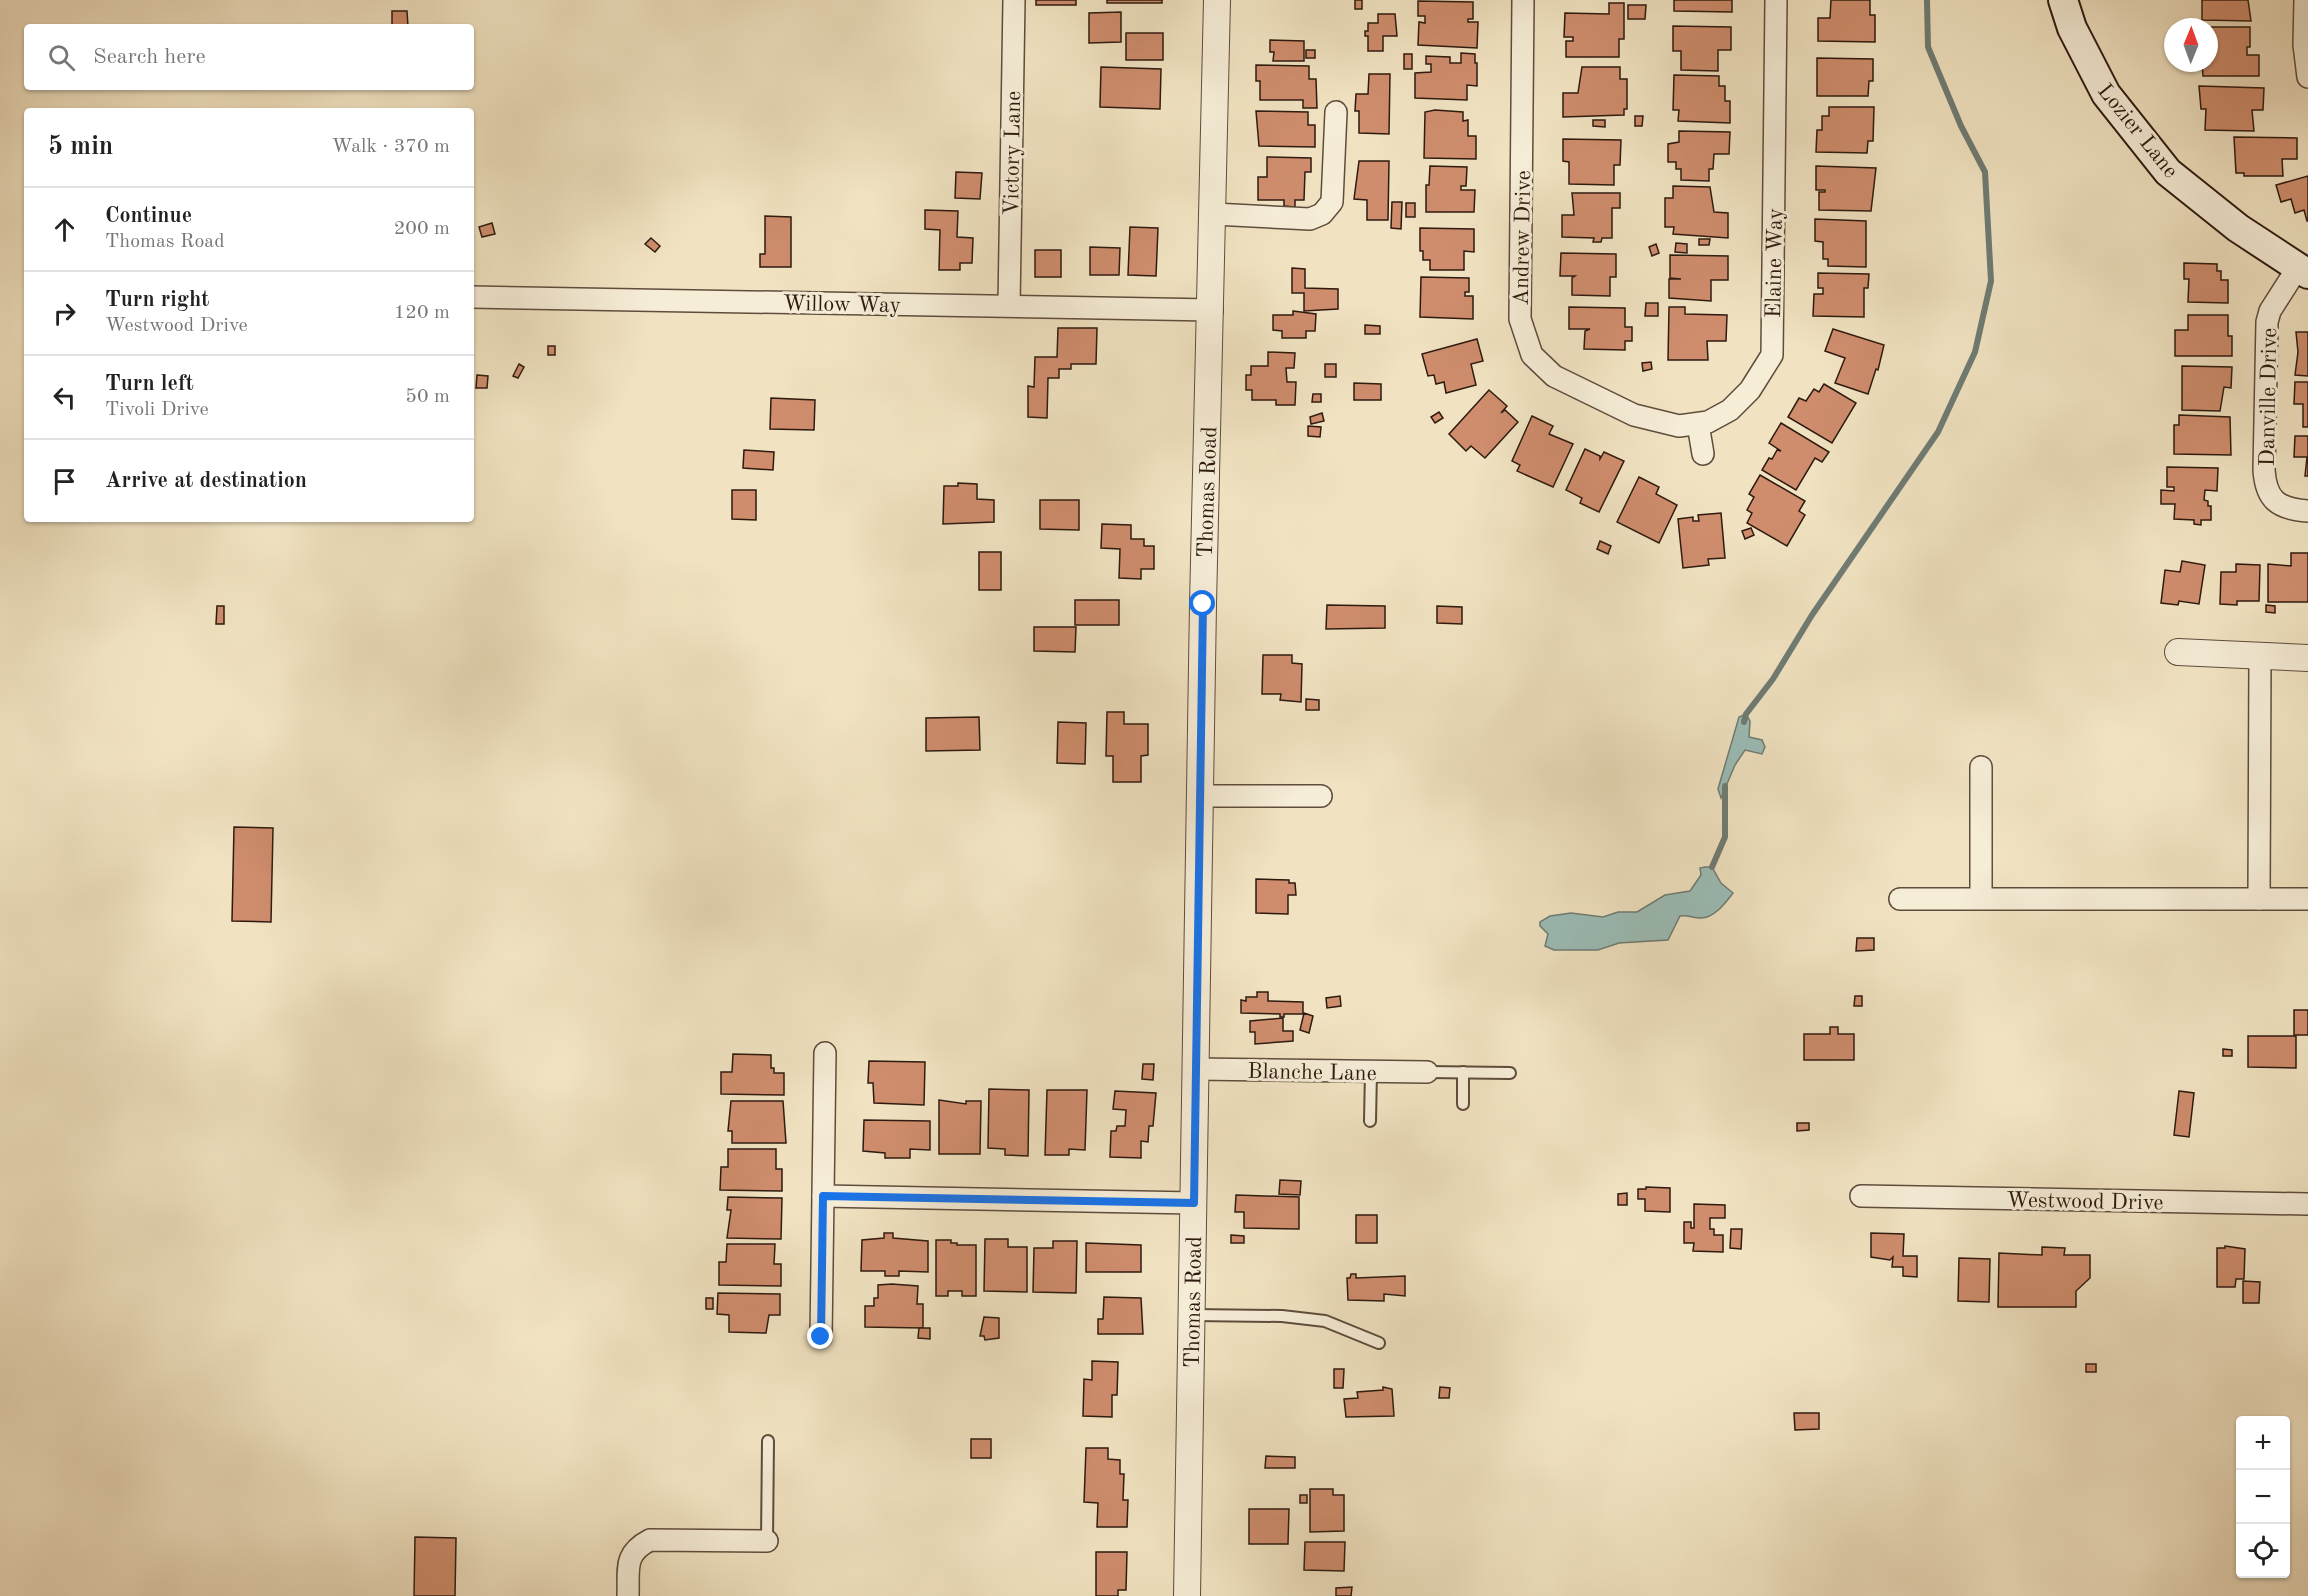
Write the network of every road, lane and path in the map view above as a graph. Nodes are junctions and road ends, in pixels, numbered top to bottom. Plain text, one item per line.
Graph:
1 (1014, 0) edge
2 (1218, 0) edge
3 (1523, 0) edge
4 (1776, 0) edge
5 (2063, 0) edge
6 (2305, 0) edge
7 (2308, 77) edge
8 (1336, 112) dead end
9 (1214, 214) junction
10 (2303, 271) edge
11 (474, 297) edge
12 (1009, 305) junction
13 (1212, 310) junction
14 (1634, 415) joint
15 (1698, 424) junction
16 (1703, 454) dead end
17 (2308, 511) edge
18 (2178, 652) dead end
19 (2260, 655) junction
20 (2308, 658) edge
21 (1981, 767) dead end
22 (1200, 796) junction
23 (1321, 796) dead end
24 (1981, 898) junction
25 (2259, 898) junction
26 (1900, 899) dead end
27 (2308, 899) edge
28 (825, 1053) dead end
29 (1196, 1069) junction
30 (1371, 1071) junction
31 (1427, 1072) joint
32 (1463, 1072) junction
33 (1510, 1073) dead end
34 (1463, 1104) dead end
35 (1370, 1121) dead end
36 (823, 1196) junction
37 (1861, 1196) dead end
38 (1194, 1203) junction
39 (2308, 1204) edge
40 (1192, 1315) junction
41 (821, 1337) dead end
42 (1379, 1343) dead end
43 (768, 1441) dead end
44 (767, 1541) joint
45 (628, 1596) edge
46 (1187, 1596) edge

1 - 12 street, Victory Lane
2 - 9 street, Thomas Road
3 - 14 street, Andrew Drive
4 - 15 street, Elaine Way
5 - 10 main road, Lozier Lane
6 - 7 street
8 - 9 street
9 - 13 street, Thomas Road
10 - 17 street, Danville Drive
11 - 12 street, Willow Way
12 - 13 street, Willow Way
13 - 22 street, Thomas Road
14 - 15 street, Elaine Way
15 - 16 street
18 - 19 street
19 - 20 street
19 - 25 street
21 - 24 street
22 - 23 street
22 - 29 street, Thomas Road
24 - 25 street
24 - 26 street
25 - 27 street
28 - 36 street
29 - 30 street, Blanche Lane
29 - 38 street, Thomas Road
30 - 31 street, Blanche Lane
30 - 35 lane
31 - 32 lane
32 - 33 lane
32 - 34 lane
36 - 38 street
36 - 41 street
37 - 39 street, Westwood Drive
38 - 40 street, Thomas Road
40 - 42 lane
40 - 46 street, Thomas Road
43 - 44 lane
44 - 45 street

